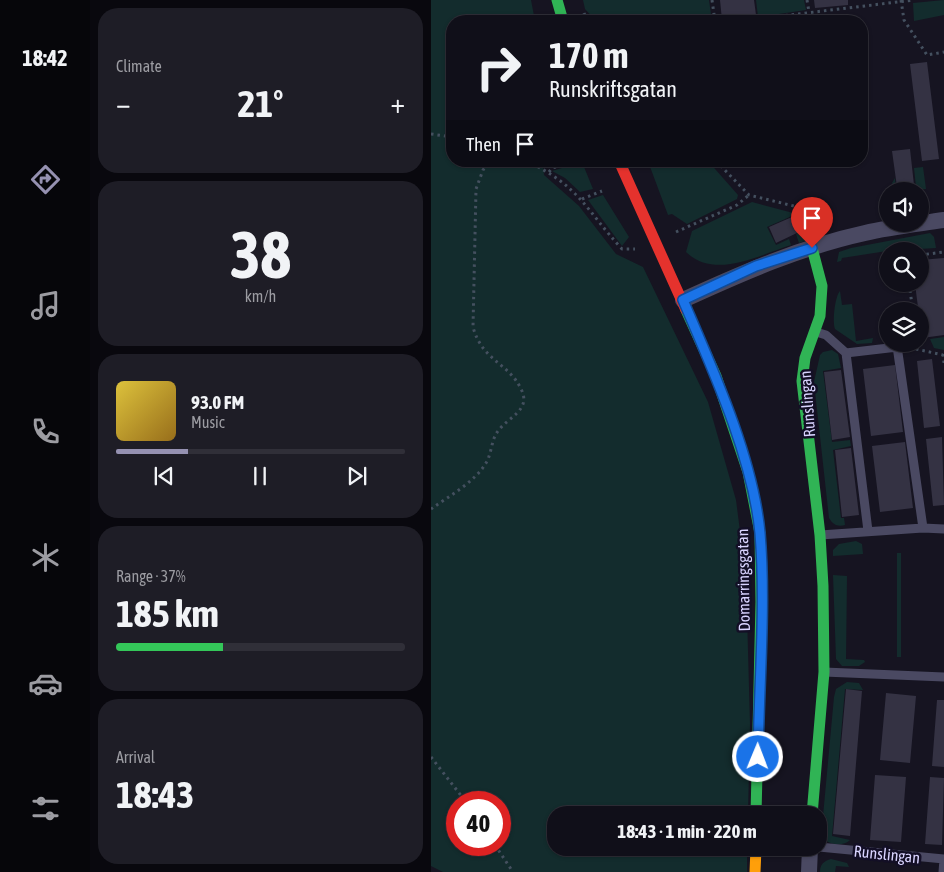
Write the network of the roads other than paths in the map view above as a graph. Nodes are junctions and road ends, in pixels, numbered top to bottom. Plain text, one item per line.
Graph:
1 (557, 0) edge
2 (561, 15) edge
3 (622, 167) edge
4 (944, 220) edge
5 (812, 248) junction
6 (683, 300) junction
7 (816, 332) junction
8 (846, 353) junction
9 (923, 528) junction
10 (944, 528) edge
11 (869, 531) junction
12 (820, 535) junction
13 (823, 672) junction
14 (944, 677) edge
15 (756, 806) edge
16 (813, 806) edge
17 (827, 847) edge
18 (755, 856) edge
19 (810, 856) edge
20 (755, 872) edge
21 (809, 872) edge
22 (943, 872) edge

1 - 2 street
3 - 6 street, Domarringsgatan
4 - 5 street
5 - 6 street
5 - 7 street, Runslingan
6 - 15 street, Domarringsgatan
7 - 8 lane
7 - 12 street, Runslingan
8 - 9 lane
8 - 11 lane
9 - 10 lane
9 - 11 lane
11 - 12 lane
12 - 13 street, Runslingan
13 - 14 lane
13 - 16 street, Runslingan
17 - 22 lane, Runslingan
18 - 20 street
19 - 21 street

